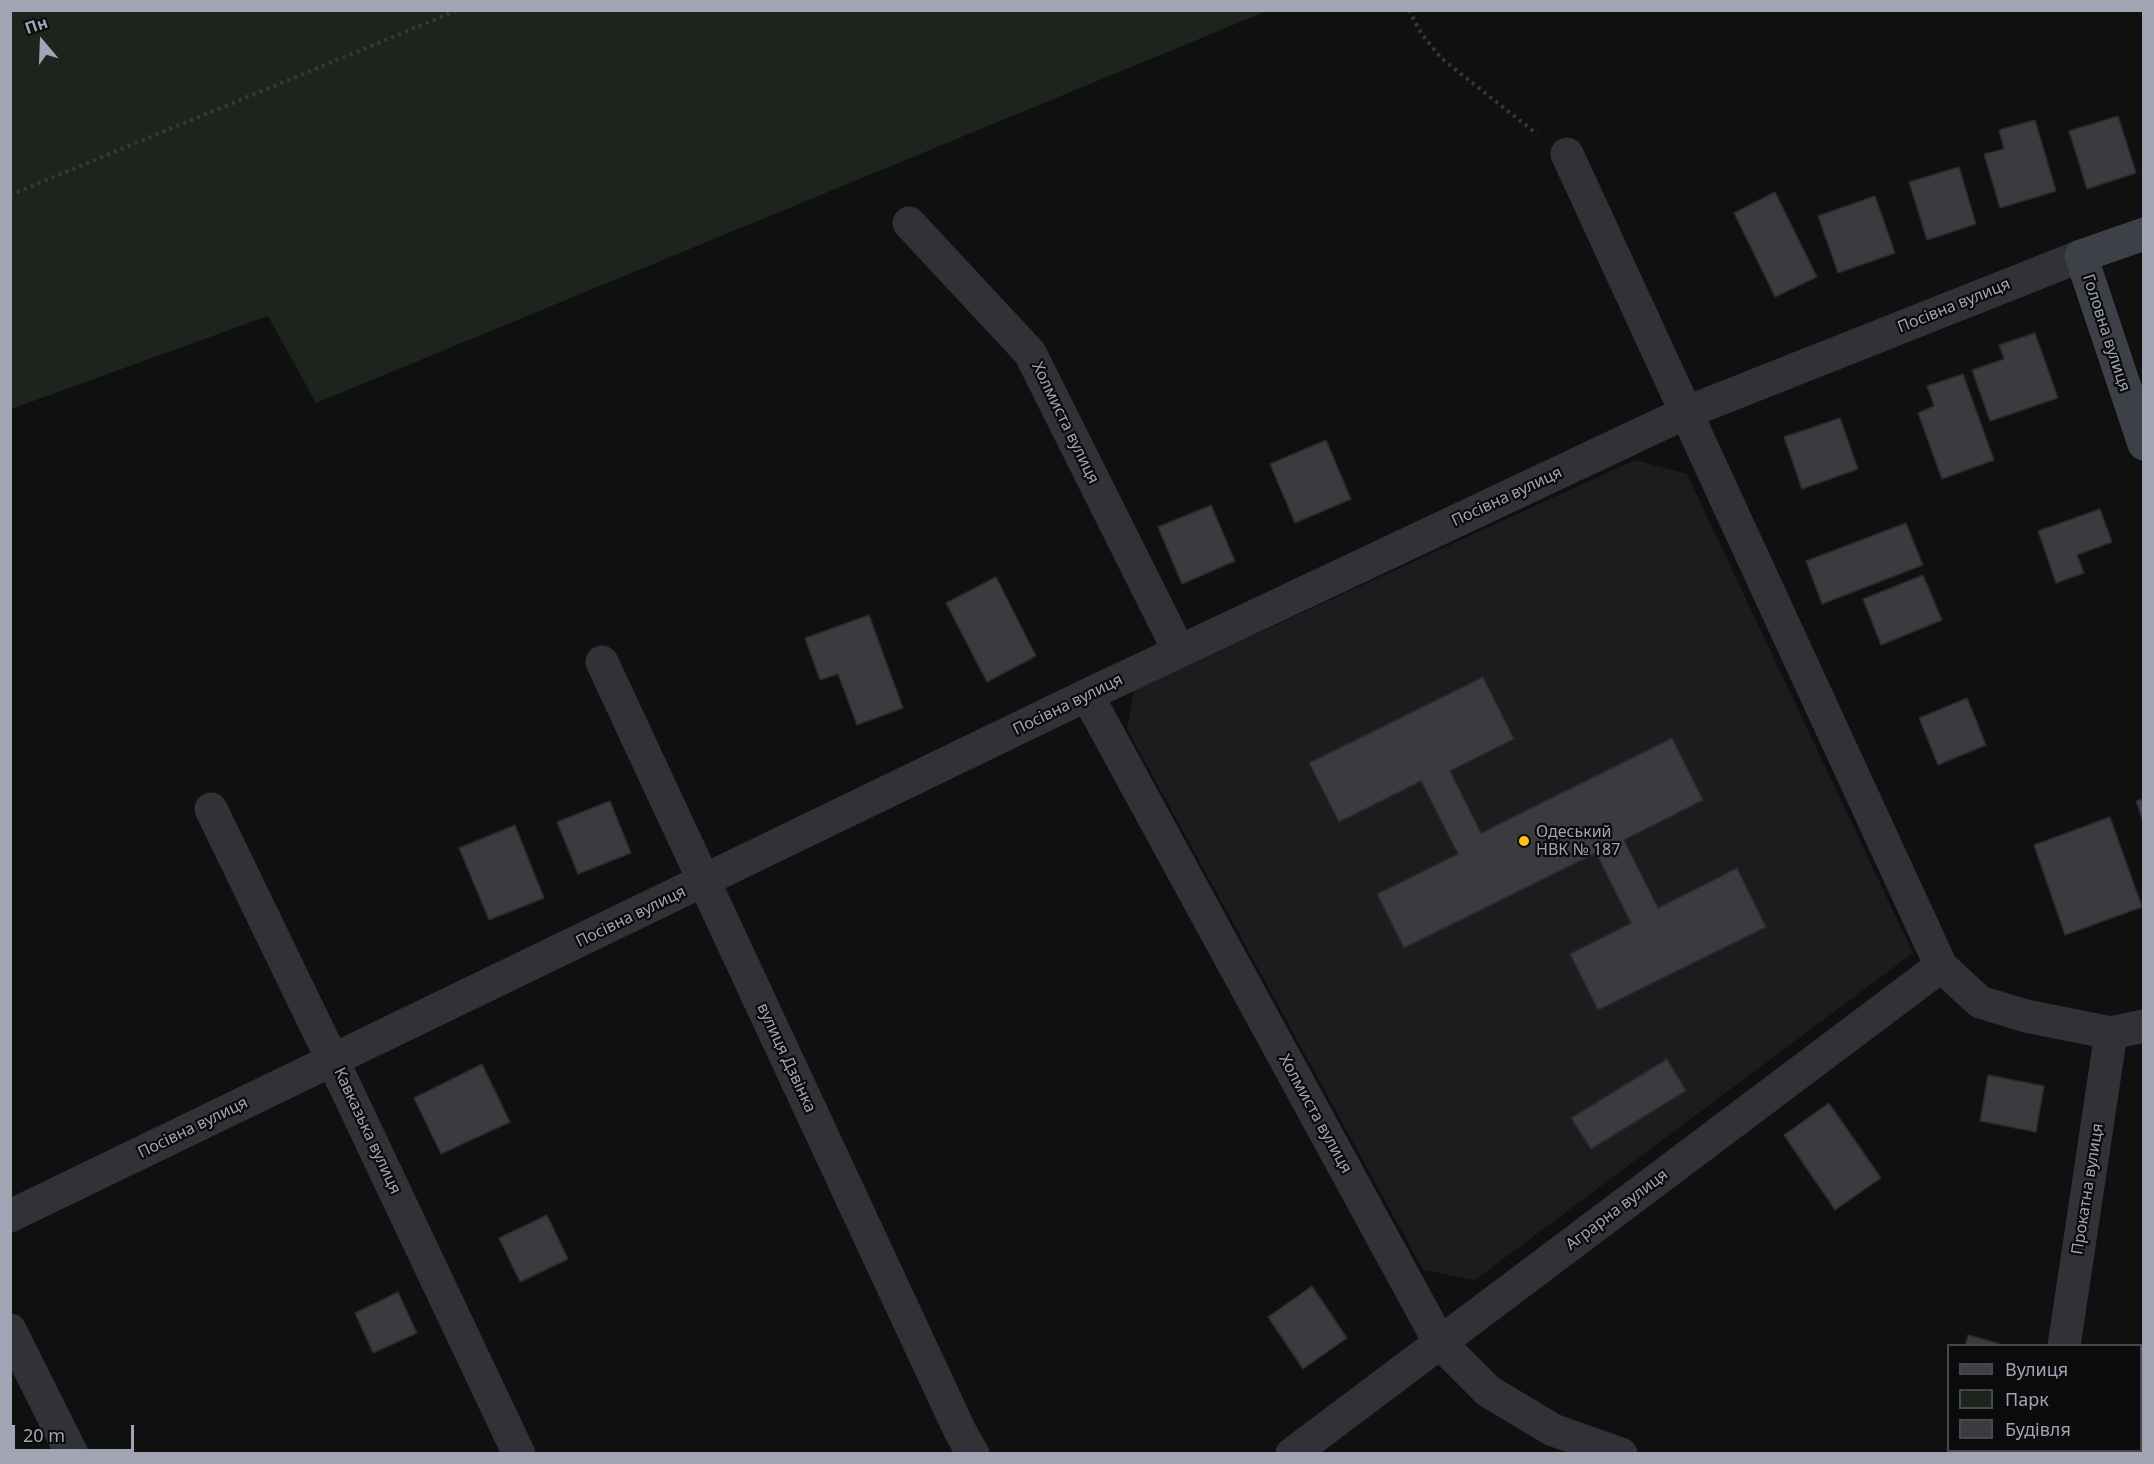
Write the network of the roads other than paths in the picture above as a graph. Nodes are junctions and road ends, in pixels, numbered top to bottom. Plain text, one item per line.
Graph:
1 (1567, 154) road end
2 (909, 223) dead end
3 (2144, 234) edge
4 (2080, 256) junction
5 (1685, 413) junction
6 (2144, 444) edge
7 (1179, 651) junction
8 (602, 662) dead end
9 (1087, 695) junction
10 (211, 809) dead end
11 (704, 881) junction
12 (1941, 966) junction
13 (2144, 1026) edge
14 (2111, 1033) junction
15 (333, 1061) junction
16 (10, 1216) edge
17 (10, 1330) edge
18 (1440, 1343) junction
19 (2064, 1344) edge
20 (72, 1454) edge
21 (519, 1454) edge
22 (973, 1454) edge
23 (1292, 1454) edge
24 (1621, 1454) edge

1 - 5 street
2 - 7 street, Холмиста вулиця
3 - 4 street, Посівна вулиця
4 - 5 street, Посівна вулиця
4 - 6 street, Головна вулиця
5 - 7 street, Посівна вулиця
5 - 12 street
7 - 9 street, Посівна вулиця
8 - 11 street, вулиця Дзвінка
9 - 11 street, Посівна вулиця
9 - 18 street, Холмиста вулиця
10 - 15 street, Кавказька вулиця
11 - 15 street, Посівна вулиця
11 - 22 street, вулиця Дзвінка
12 - 14 street
12 - 18 street, Аграрна вулиця
13 - 14 street
14 - 19 street, Прокатна вулиця
15 - 16 street, Посівна вулиця
15 - 21 street, Кавказька вулиця
17 - 20 street
18 - 23 street, Аграрна вулиця
18 - 24 street, Холмиста вулиця

